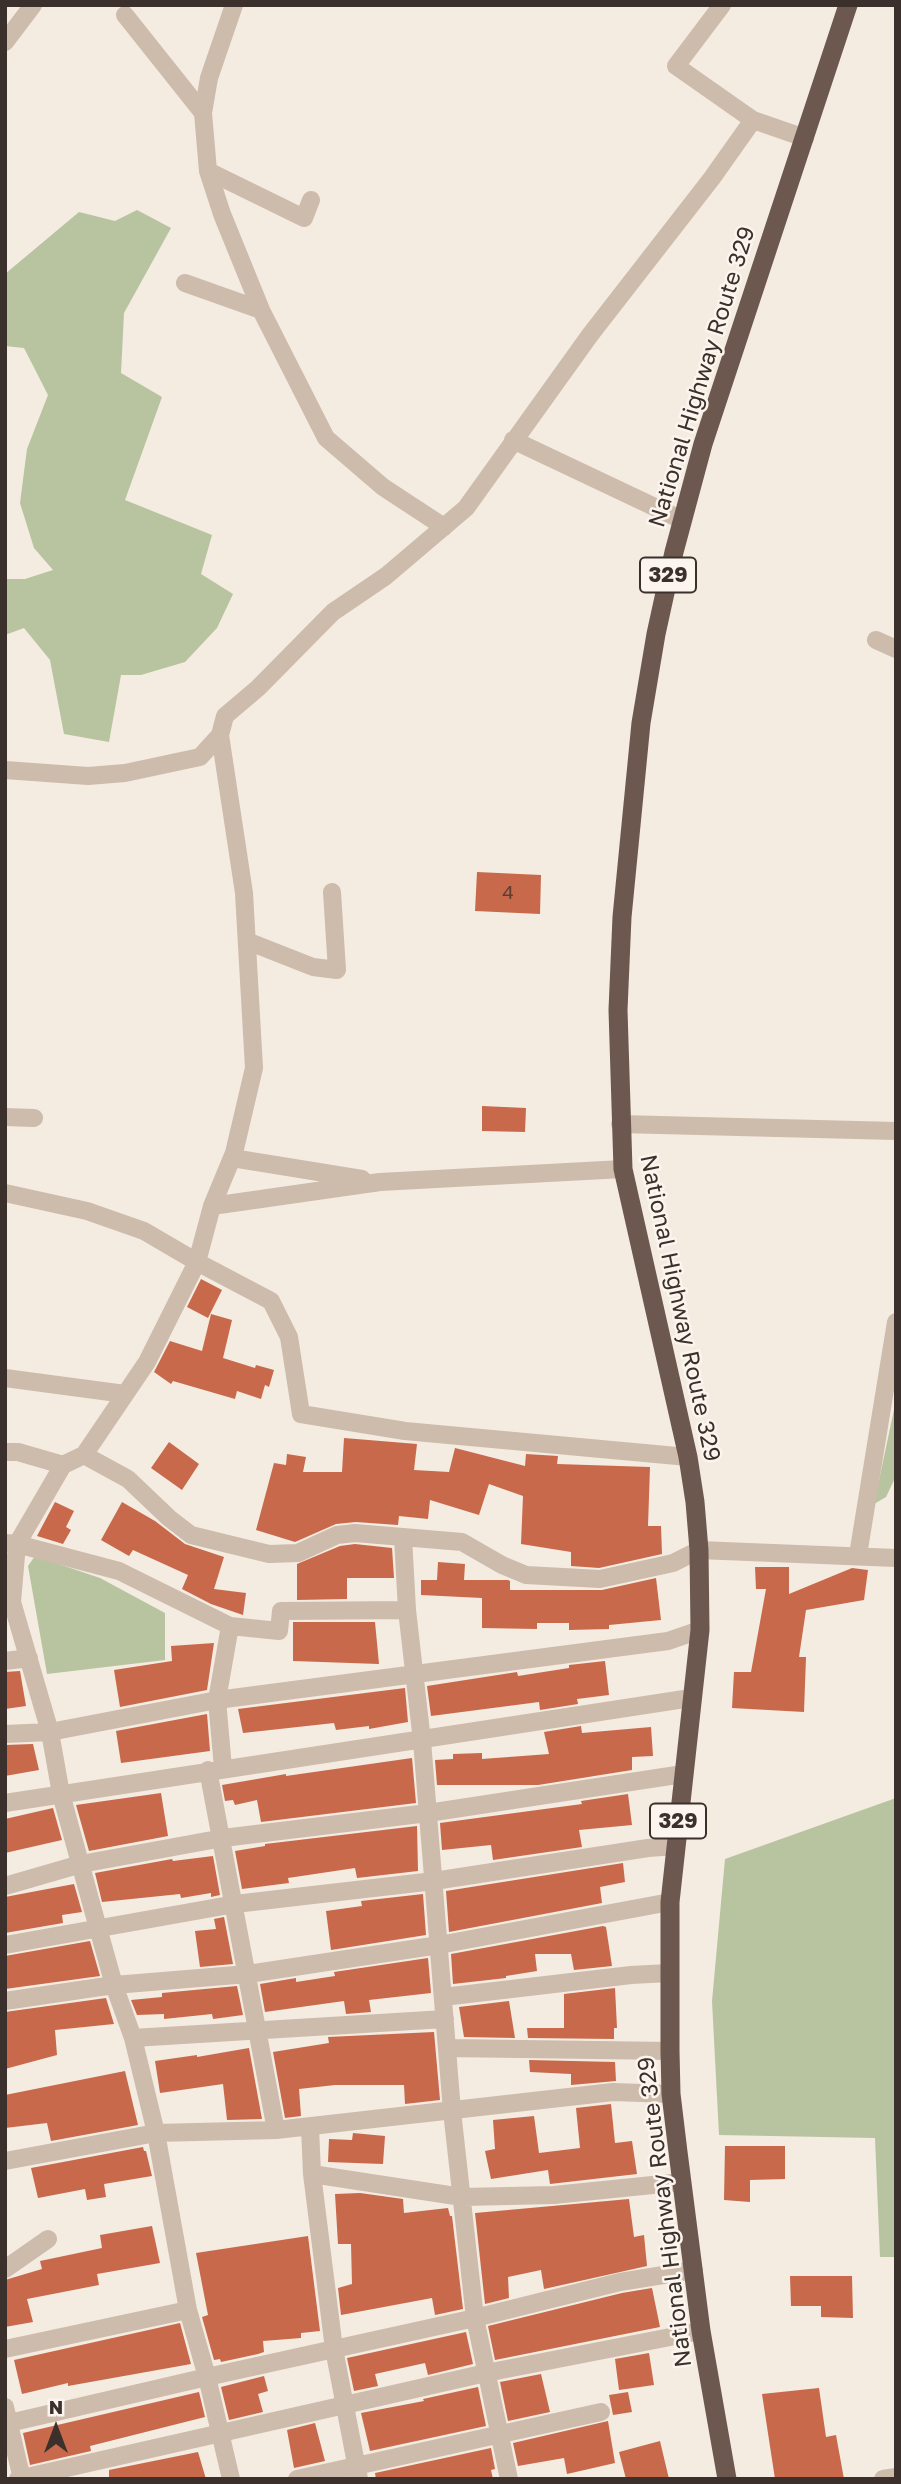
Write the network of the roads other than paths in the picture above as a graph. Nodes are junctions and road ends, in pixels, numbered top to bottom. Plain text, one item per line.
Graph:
1 (33, 5) edge
2 (233, 5) edge
3 (722, 5) edge
4 (843, 7) edge
5 (125, 15) dead end
6 (5, 42) edge
7 (203, 113) junction
8 (753, 120) junction
9 (804, 138) junction
10 (208, 171) junction
11 (311, 200) dead end
12 (185, 283) dead end
13 (261, 310) junction
14 (513, 440) junction
15 (682, 520) junction
16 (444, 527) junction
17 (876, 640) dead end
18 (896, 649) edge
19 (220, 735) junction
20 (5, 770) edge
21 (332, 892) dead end
22 (247, 941) junction
23 (5, 1117) edge
24 (34, 1118) dead end
25 (620, 1124) junction
26 (896, 1131) edge
27 (232, 1158) junction
28 (623, 1168) junction
29 (380, 1182) junction
30 (5, 1193) edge
31 (212, 1206) junction
32 (197, 1262) junction
33 (896, 1322) edge
34 (5, 1378) edge
35 (125, 1394) junction
36 (5, 1452) edge
37 (84, 1455) junction
38 (688, 1457) junction
39 (63, 1465) junction
40 (403, 1537) junction
41 (11, 1543) edge
42 (699, 1550) junction
43 (858, 1555) junction
44 (896, 1558) edge
45 (9, 1602) edge
46 (407, 1610) junction
47 (230, 1626) junction
48 (700, 1630) junction
49 (29, 1658) junction
50 (5, 1661) edge
51 (414, 1674) junction
52 (691, 1698) junction
53 (217, 1700) junction
54 (50, 1732) junction
55 (5, 1734) edge
56 (422, 1741) junction
57 (216, 1769) junction
58 (683, 1774) junction
59 (61, 1794) junction
60 (5, 1803) edge
61 (428, 1813) junction
62 (223, 1838) junction
63 (676, 1846) junction
64 (81, 1864) junction
65 (433, 1881) junction
66 (5, 1886) edge
67 (670, 1902) junction
68 (235, 1904) junction
69 (98, 1928) junction
70 (5, 1945) edge
71 (439, 1945) junction
72 (669, 1973) junction
73 (248, 1975) junction
74 (114, 1985) junction
75 (443, 1997) junction
76 (5, 2001) edge
77 (445, 2018) junction
78 (258, 2029) junction
79 (133, 2038) junction
80 (447, 2048) junction
81 (670, 2051) junction
82 (671, 2094) junction
83 (452, 2111) junction
84 (310, 2127) junction
85 (276, 2130) junction
86 (156, 2133) junction
87 (5, 2161) edge
88 (312, 2174) junction
89 (682, 2182) junction
90 (462, 2197) junction
91 (48, 2239) dead end
92 (5, 2269) edge
93 (694, 2270) junction
94 (188, 2310) junction
95 (475, 2318) junction
96 (701, 2331) junction
97 (5, 2349) edge
98 (334, 2349) junction
99 (486, 2373) junction
100 (208, 2377) junction
101 (345, 2405) junction
102 (601, 2412) dead end
103 (7, 2418) edge
104 (220, 2433) junction
105 (499, 2435) junction
106 (358, 2472) edge
107 (896, 2477) edge
108 (20, 2478) edge
109 (231, 2479) edge
110 (297, 2479) edge
111 (509, 2479) edge
112 (727, 2479) edge
113 (883, 2479) edge

1 - 6 street
2 - 7 street
3 - 8 street
4 - 9 highway, National Highway Route 329 / 329
5 - 7 street
7 - 10 street
8 - 9 street
8 - 14 street
9 - 15 highway, National Highway Route 329 / 329
10 - 11 street
10 - 13 street
12 - 13 street
13 - 16 street
14 - 15 street
14 - 16 street
15 - 25 highway, National Highway Route 329 / 329
16 - 19 street
17 - 18 street
19 - 20 street
19 - 22 street
21 - 22 street
22 - 27 street
23 - 24 street
25 - 26 street
25 - 28 highway, National Highway Route 329 / 329
27 - 29 street
27 - 31 street
28 - 29 street
28 - 38 highway, National Highway Route 329 / 329
29 - 31 street
30 - 32 street
31 - 32 street
32 - 35 street
32 - 38 street
33 - 43 street
34 - 35 street
35 - 37 street
36 - 39 street
37 - 39 street
37 - 40 street
38 - 42 highway, National Highway Route 329 / 329
39 - 41 street
40 - 42 street
40 - 46 street
41 - 45 street
41 - 47 street
42 - 43 street
42 - 48 highway, National Highway Route 329 / 329
43 - 44 street
45 - 49 street
46 - 47 street
46 - 51 street
47 - 53 street
48 - 51 street
48 - 52 highway, National Highway Route 329 / 329
49 - 50 street
49 - 54 street
51 - 53 street
51 - 56 street
52 - 56 street
52 - 58 highway, National Highway Route 329 / 329
53 - 54 street
53 - 57 street
54 - 55 street
54 - 59 street
56 - 57 street
56 - 61 street
57 - 59 street
57 - 62 street
58 - 61 street
58 - 63 highway, National Highway Route 329 / 329
59 - 60 street
59 - 64 street
61 - 62 street
61 - 65 street
62 - 64 street
62 - 68 street
63 - 65 street
63 - 67 highway, National Highway Route 329 / 329
64 - 66 street
64 - 69 street
65 - 68 street
65 - 71 street
67 - 71 street
67 - 72 highway, National Highway Route 329 / 329
68 - 69 street
68 - 73 street
69 - 70 street
69 - 74 street
71 - 73 street
71 - 75 street
72 - 75 street
72 - 81 highway, National Highway Route 329 / 329
73 - 74 street
73 - 78 street
74 - 76 street
74 - 79 street
75 - 77 street
77 - 78 street
77 - 80 street
78 - 79 street
78 - 85 street
79 - 86 street
80 - 81 street
80 - 83 street
81 - 82 highway, National Highway Route 329 / 329
82 - 83 street
82 - 89 highway, National Highway Route 329 / 329
83 - 84 street
83 - 90 street
84 - 85 street
84 - 88 street
85 - 86 street
86 - 87 street
86 - 94 street
88 - 90 street
88 - 98 street
89 - 90 street
89 - 93 highway, National Highway Route 329 / 329
90 - 95 street
91 - 92 street
93 - 95 street
93 - 96 highway, National Highway Route 329 / 329
94 - 97 street
94 - 100 street
95 - 98 street
95 - 99 street
96 - 99 street
96 - 112 highway, National Highway Route 329 / 329
98 - 100 street
98 - 101 street
99 - 101 street
99 - 105 street
100 - 103 street
100 - 104 street
101 - 104 street
101 - 106 street
102 - 105 street
103 - 108 street
104 - 108 street
104 - 109 street
105 - 106 street
105 - 111 street
106 - 110 street
107 - 113 street

